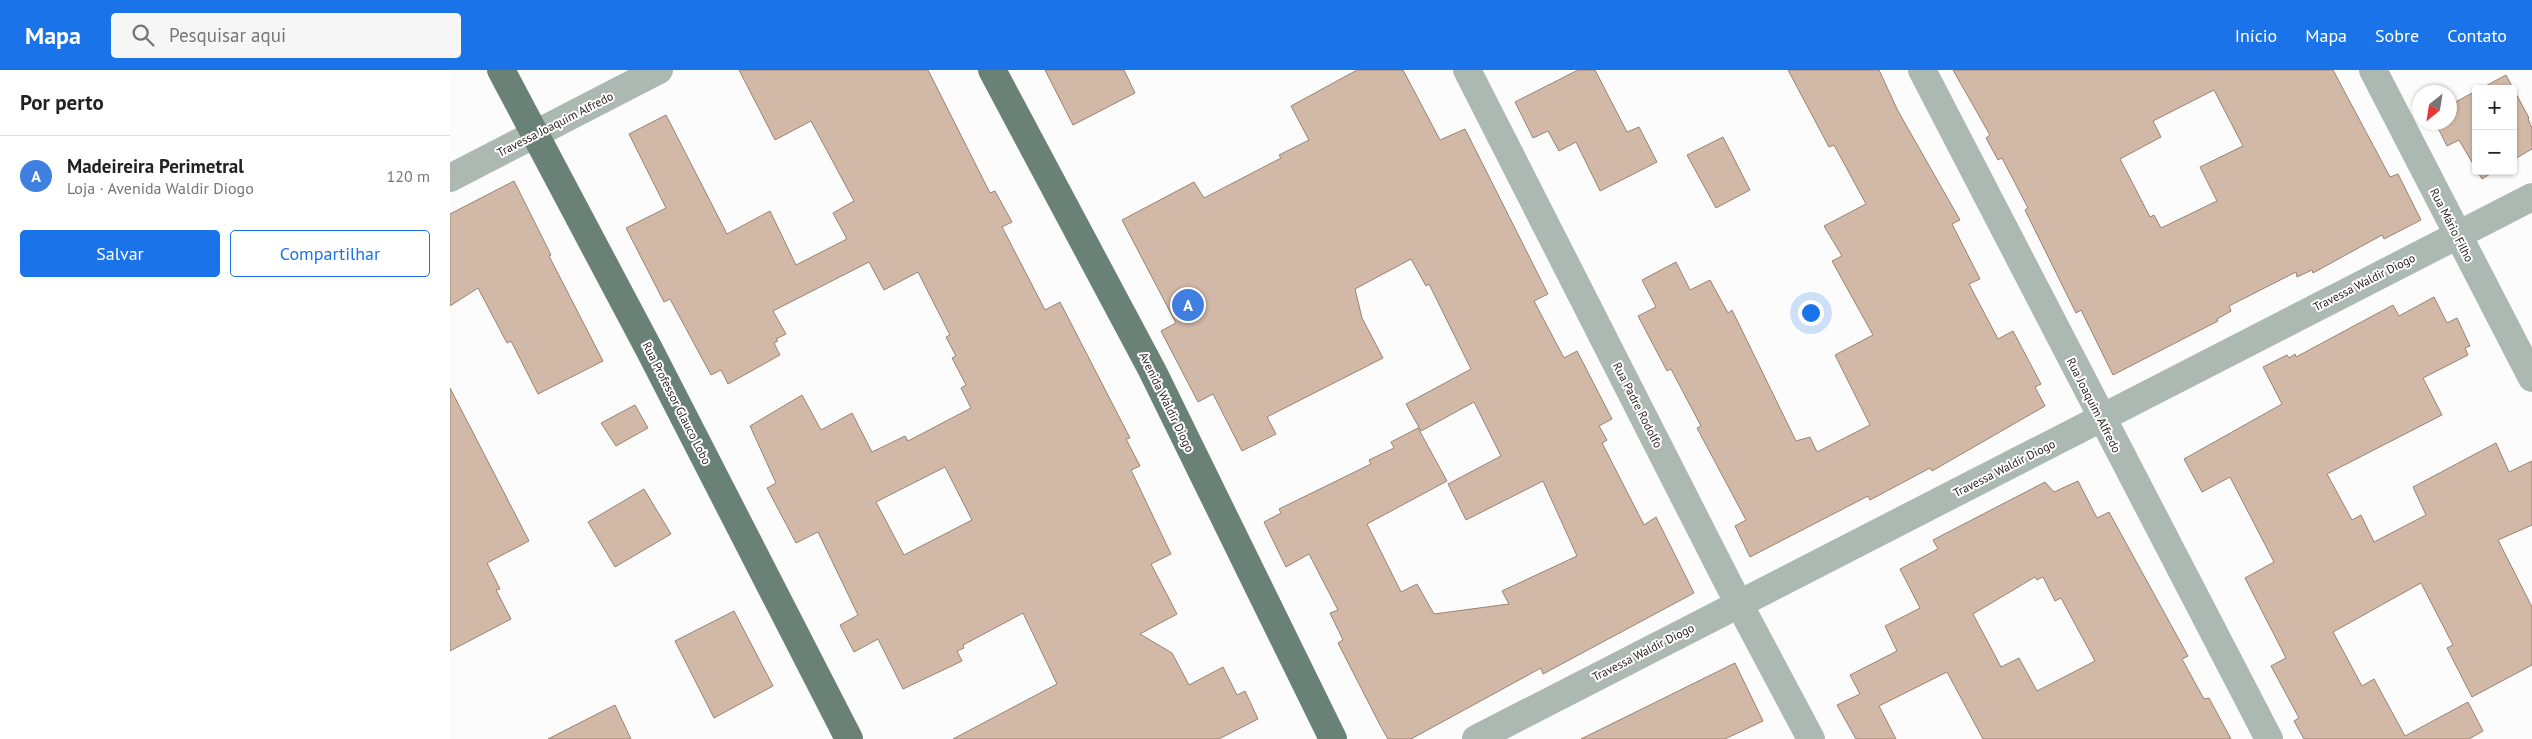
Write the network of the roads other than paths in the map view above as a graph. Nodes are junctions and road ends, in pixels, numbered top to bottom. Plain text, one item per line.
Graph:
1 (501, 70) edge
2 (659, 70) edge
3 (992, 70) edge
4 (1467, 70) edge
5 (1922, 70) edge
6 (2373, 70) edge
7 (534, 135) junction
8 (450, 178) edge
9 (2532, 197) edge
10 (2456, 234) junction
11 (2532, 378) edge
12 (2101, 419) junction
13 (1739, 603) junction
14 (849, 739) edge
15 (1333, 739) edge
16 (1476, 739) edge
17 (1811, 739) edge
18 (2269, 739) edge

1 - 7 main road, Rua Professor Glauco Lobo
2 - 7 street, Travessa Joaquim Alfredo
3 - 15 main road, Avenida Waldir Diogo
4 - 13 street, Rua Padre Rodolfo
5 - 12 street, Rua Joaquim Alfredo
6 - 10 street, Rua Mário Filho
7 - 8 street, Travessa Joaquim Alfredo
7 - 14 main road, Rua Professor Glauco Lobo
9 - 10 street, Travessa Waldir Diogo
10 - 11 street, Rua Mário Filho
10 - 12 street, Travessa Waldir Diogo
12 - 13 street, Travessa Waldir Diogo
12 - 18 street, Rua Joaquim Alfredo
13 - 16 street, Travessa Waldir Diogo
13 - 17 street, Rua Padre Rodolfo

